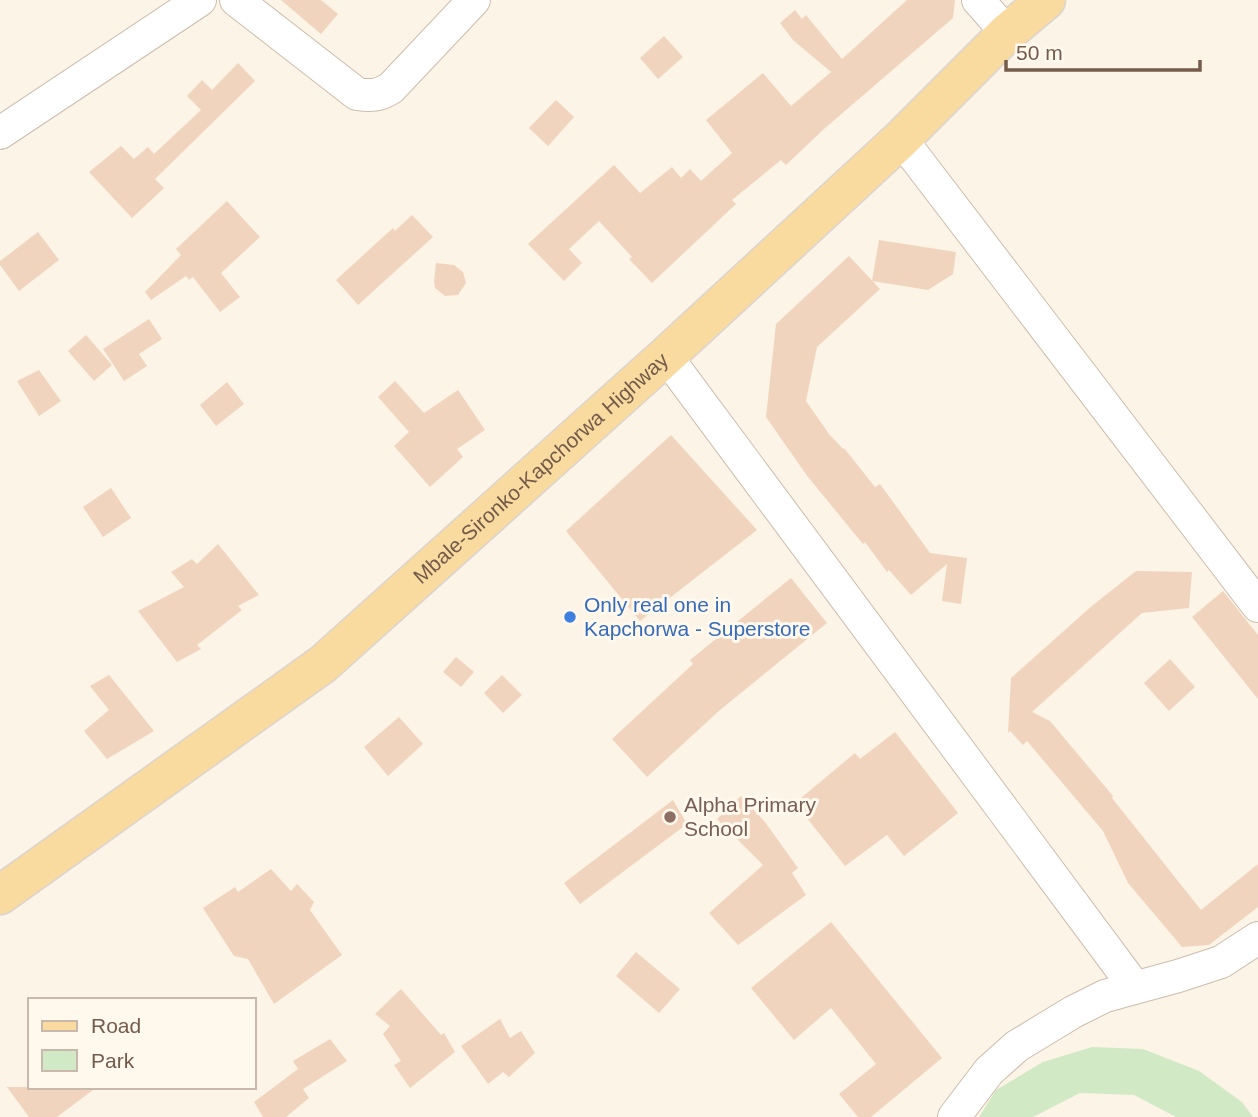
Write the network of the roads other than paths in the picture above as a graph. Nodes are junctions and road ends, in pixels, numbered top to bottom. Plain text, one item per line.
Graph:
1 (200, 0) edge
2 (236, 0) edge
3 (474, 0) edge
4 (978, 0) edge
5 (1046, 0) edge
6 (1007, 33) junction
7 (0, 133) edge
8 (901, 139) junction
9 (666, 356) junction
10 (1258, 606) edge
11 (2, 888) edge
12 (1258, 938) edge
13 (1134, 986) junction
14 (954, 1117) edge

1 - 7 street
2 - 3 street
4 - 6 street
5 - 6 main road, Mbale-Sironko-Kapchorwa Highway
6 - 8 main road, Mbale-Sironko-Kapchorwa Highway
8 - 9 main road, Mbale-Sironko-Kapchorwa Highway
8 - 10 street
9 - 11 main road, Mbale-Sironko-Kapchorwa Highway
9 - 13 street
12 - 13 street
13 - 14 street

